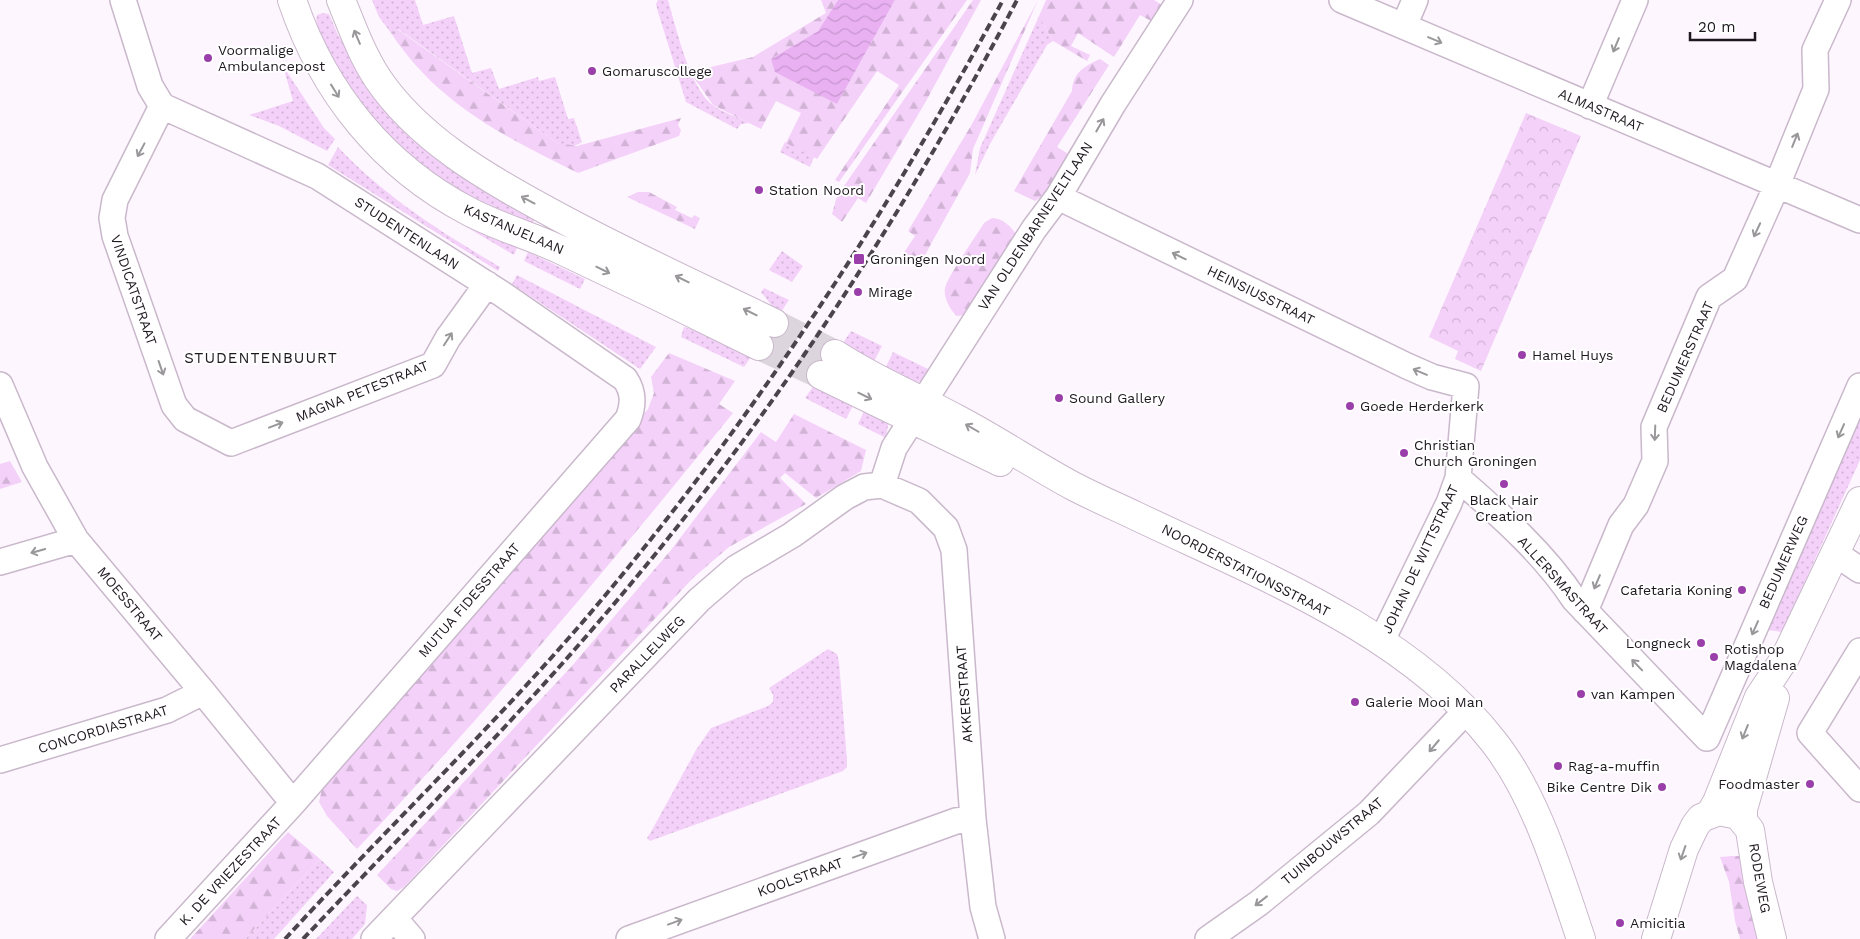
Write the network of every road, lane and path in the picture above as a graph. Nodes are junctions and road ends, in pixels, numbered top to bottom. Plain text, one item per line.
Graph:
1 (123, 0) edge
2 (292, 0) edge
3 (341, 0) edge
4 (1180, 0) edge
5 (1342, 0) edge
6 (1415, 0) edge
7 (1635, 0) edge
8 (1838, 0) edge
9 (1404, 26) junction
10 (1586, 104) junction
11 (162, 106) junction
12 (1777, 185) junction
13 (1058, 197) junction
14 (1860, 220) edge
15 (487, 284) junction
16 (774, 323) tunnel mouth
17 (759, 346) tunnel mouth
18 (828, 365) tunnel mouth
19 (0, 385) edge
20 (1466, 386) joint
21 (1860, 386) edge
22 (632, 392) joint
23 (918, 411) junction
24 (231, 443) joint
25 (1458, 478) junction
26 (882, 485) junction
27 (1860, 500) edge
28 (76, 540) junction
29 (1836, 554) junction
30 (0, 562) edge
31 (1860, 570) edge
32 (1585, 611) junction
33 (1381, 642) junction
34 (1860, 651) edge
35 (1785, 658) junction
36 (204, 692) junction
37 (1467, 710) junction
38 (1707, 738) joint
39 (0, 760) edge
40 (1860, 788) edge
41 (293, 803) junction
42 (1710, 814) junction
43 (973, 819) junction
44 (1743, 820) junction
45 (394, 918) junction
46 (168, 939) edge
47 (374, 939) edge
48 (412, 939) edge
49 (629, 939) edge
50 (992, 939) edge
51 (1208, 939) edge
52 (1581, 939) edge
53 (1656, 939) edge
54 (1772, 939) edge

1 - 11 street
2 -> 17 street, KASTANJELAAN
16 -> 3 street, KASTANJELAAN
13 -> 4 street, VAN OLDENBARNEVELTLAAN
5 - 9 street, ALMASTRAAT
6 - 9 street
7 -> 10 street
12 -> 8 street, BEDUMERSTRAAT
9 -> 10 street, ALMASTRAAT
10 - 12 street, ALMASTRAAT
11 - 15 street, STUDENTENLAAN
11 -> 24 street, VINDICATSTRAAT
12 - 14 street, ALMASTRAAT
12 -> 32 street, BEDUMERSTRAAT
20 -> 13 street, HEINSIUSSTRAAT
13 - 23 street, VAN OLDENBARNEVELTLAAN
15 - 22 street, STUDENTENLAAN
24 -> 15 street, MAGNA PETESTRAAT
18 - 23 street, NOORDERSTATIONSSTRAAT
19 - 28 street, MOESSTRAAT
20 - 25 street, JOHAN DE WITTSTRAAT
21 -> 38 street, BEDUMERWEG
22 - 41 street, MUTUA FIDESSTRAAT
23 - 26 street
23 - 33 street, NOORDERSTATIONSSTRAAT
25 - 32 street, ALLERSMASTRAAT
25 - 33 street, JOHAN DE WITTSTRAAT
26 - 43 street, AKKERSTRAAT
26 - 45 street, PARALLELWEG
27 - 29 street
28 -> 30 street
28 - 36 street, MOESSTRAAT
29 - 31 street
29 - 35 street
38 -> 32 street, ALLERSMASTRAAT
33 - 37 street, NOORDERSTATIONSSTRAAT
34 - 40 street
35 -> 42 street
35 - 44 street
36 - 39 street, CONCORDIASTRAAT
36 - 41 street, MOESSTRAAT
37 -> 51 street, TUINBOUWSTRAAT
37 - 52 street, NOORDERSTATIONSSTRAAT
41 - 46 street, K. DE VRIEZESTRAAT
42 - 44 street
42 -> 53 street
49 -> 43 street, KOOLSTRAAT
43 - 50 street, AKKERSTRAAT
44 - 54 street, RODEWEG
45 - 47 street, PARALLELWEG
45 - 48 street

